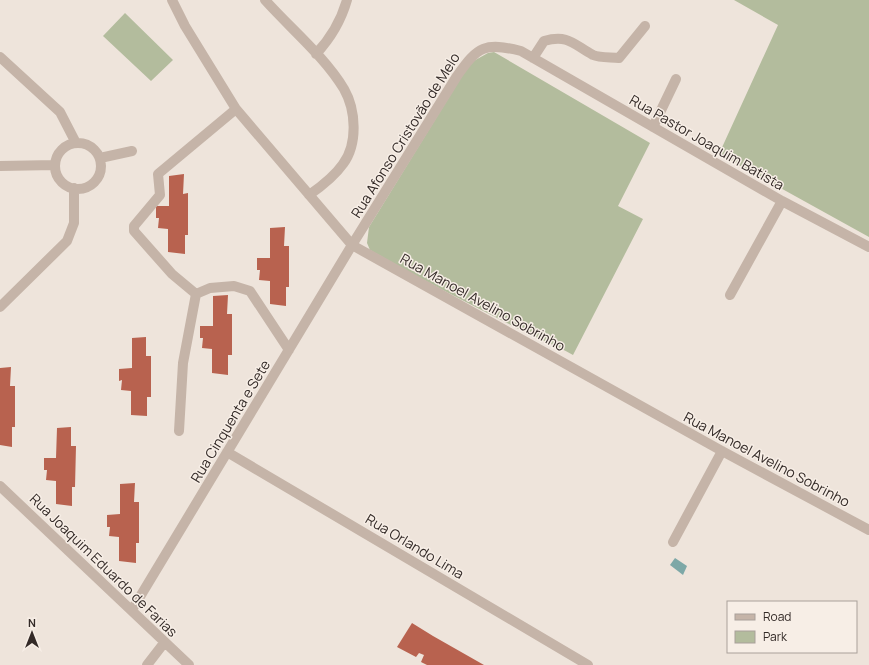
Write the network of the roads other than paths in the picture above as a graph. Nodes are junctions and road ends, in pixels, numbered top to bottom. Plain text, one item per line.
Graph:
1 (172, 0) edge
2 (265, 0) edge
3 (347, 0) edge
4 (646, 26) dead end
5 (316, 54) junction
6 (0, 57) edge
7 (534, 58) junction
8 (676, 79) dead end
9 (236, 108) junction
10 (653, 127) junction
11 (76, 143) junction
12 (132, 151) dead end
13 (100, 158) junction
14 (55, 165) junction
15 (0, 166) edge
16 (74, 188) junction
17 (309, 195) junction
18 (782, 201) junction
19 (352, 245) junction
20 (869, 247) edge
21 (196, 294) junction
22 (730, 296) dead end
23 (0, 307) edge
24 (289, 350) junction
25 (179, 431) dead end
26 (722, 451) junction
27 (227, 452) junction
28 (0, 486) edge
29 (869, 530) edge
30 (673, 542) dead end
31 (132, 610) junction
32 (164, 643) junction
33 (147, 665) edge
34 (189, 665) edge
35 (588, 665) edge

1 - 9 street, Rua Manoel Avelino Sobrinho
2 - 5 street
3 - 5 street
4 - 7 street
5 - 17 street
6 - 11 street
7 - 10 street, Rua Pastor Joaquim Batista
7 - 19 street, Rua Afonso Cristovão de Melo
8 - 10 street
9 - 17 street, Rua Manoel Avelino Sobrinho
9 - 21 street
10 - 18 street, Rua Pastor Joaquim Batista
11 - 13 street
11 - 14 street
12 - 13 street
13 - 16 street
14 - 15 street
14 - 16 street
16 - 23 street
17 - 19 street, Rua Manoel Avelino Sobrinho
18 - 20 street, Rua Pastor Joaquim Batista
18 - 22 street
19 - 24 street, Rua Cinquenta e Sete
19 - 26 street, Rua Manoel Avelino Sobrinho
21 - 24 street
21 - 25 street
24 - 27 street, Rua Cinquenta e Sete
26 - 29 street, Rua Manoel Avelino Sobrinho
26 - 30 street
27 - 31 street, Rua Cinquenta e Sete
27 - 35 street, Rua Orlando Lima
28 - 31 street, Rua Joaquim Eduardo de Farias
31 - 32 street, Rua Joaquim Eduardo de Farias
32 - 33 street
32 - 34 street, Rua Joaquim Eduardo de Farias

